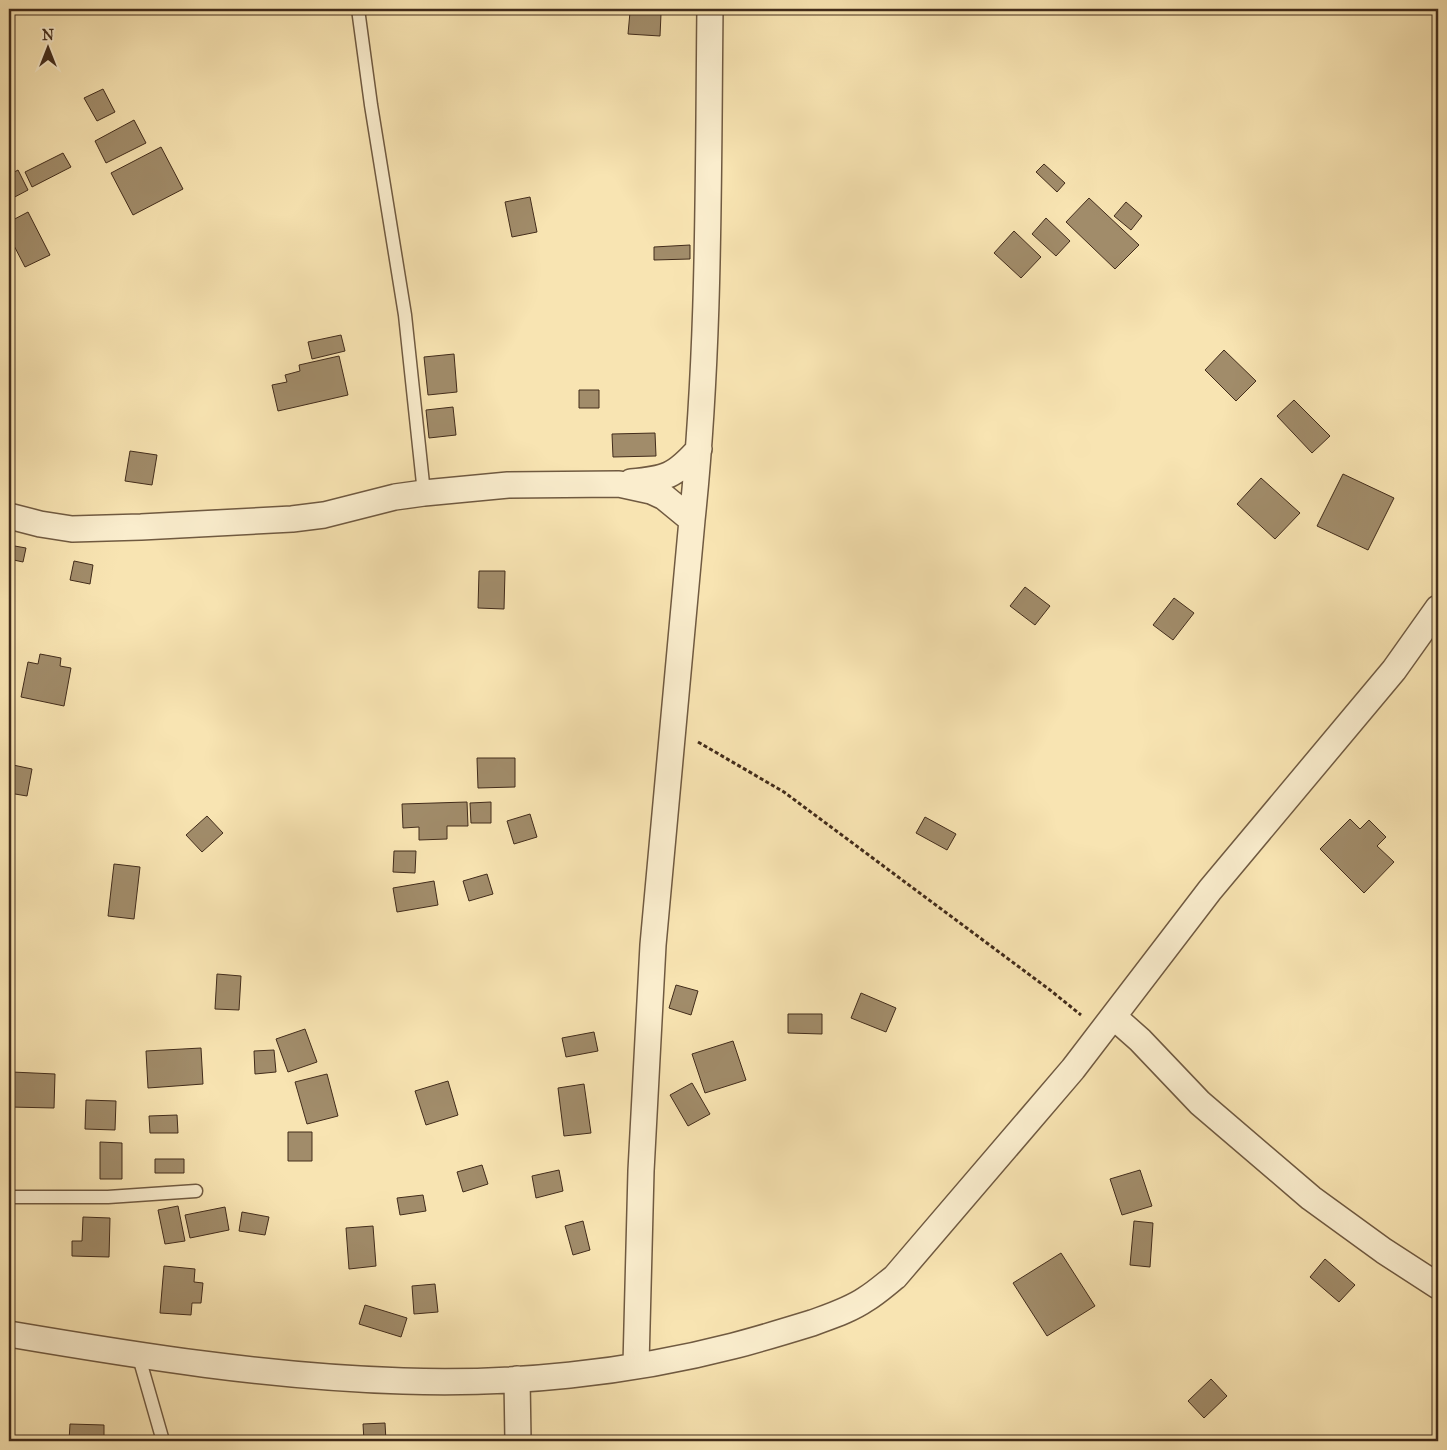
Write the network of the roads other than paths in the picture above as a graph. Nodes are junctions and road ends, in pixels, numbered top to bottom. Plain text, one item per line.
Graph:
1 (358, 9) edge
2 (710, 9) edge
3 (699, 449) junction
4 (619, 484) junction
5 (424, 492) junction
6 (9, 516) edge
7 (692, 520) junction
8 (1438, 608) edge
9 (1108, 1025) junction
10 (196, 1191) dead end
11 (9, 1197) edge
12 (1438, 1286) edge
13 (9, 1334) edge
14 (138, 1354) junction
15 (636, 1365) junction
16 (517, 1380) junction
17 (163, 1441) edge
18 (518, 1441) edge

1 - 5 lane
2 - 3 street
3 - 4 street
3 - 7 street
4 - 5 street
4 - 7 street
5 - 6 street
7 - 15 street
8 - 9 street
9 - 12 street
9 - 15 street
10 - 11 lane
13 - 14 street
14 - 16 street
14 - 17 lane
15 - 16 street
16 - 18 street

